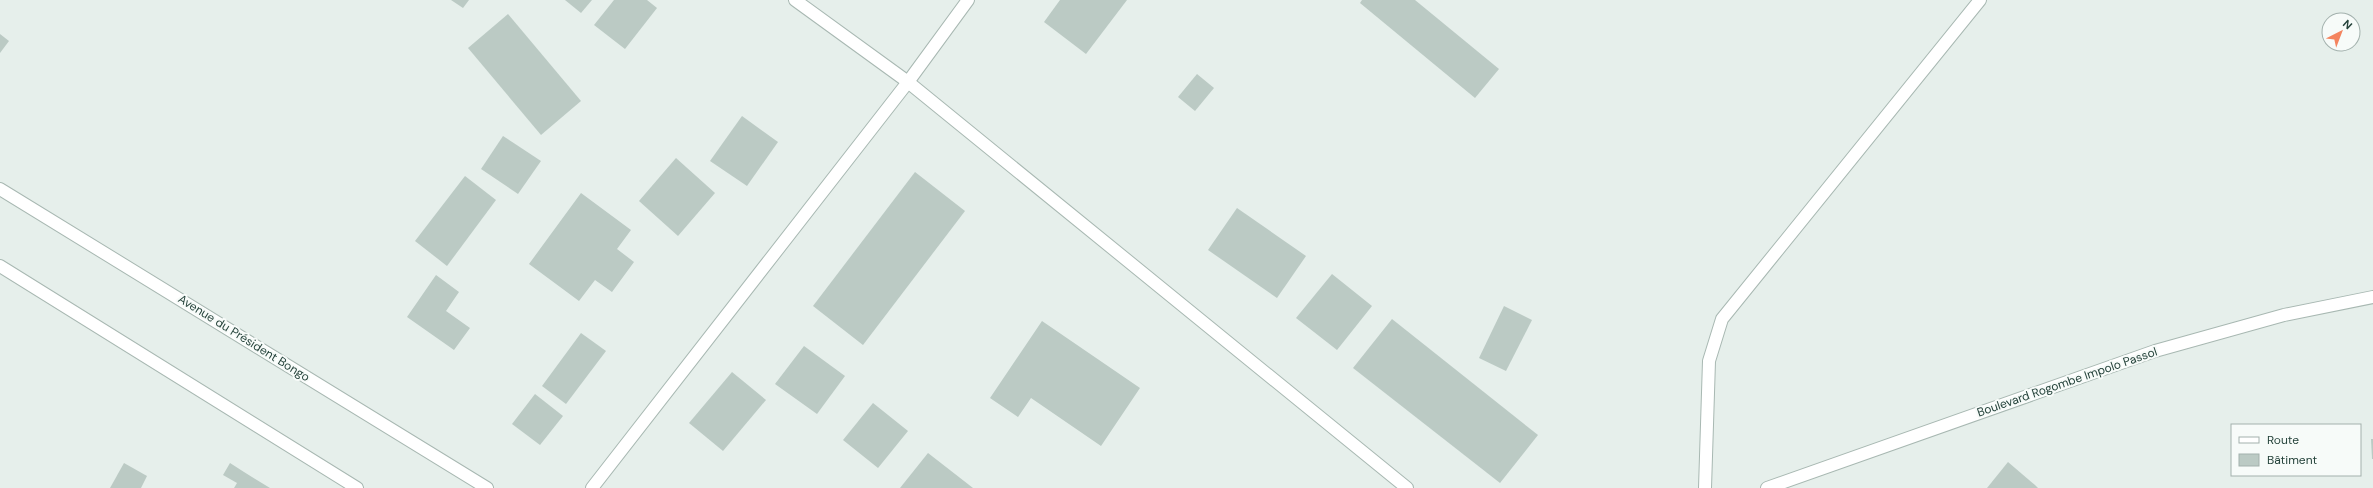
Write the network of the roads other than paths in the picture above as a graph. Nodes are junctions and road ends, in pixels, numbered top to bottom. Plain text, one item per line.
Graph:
1 (795, 0) edge
2 (968, 0) edge
3 (1980, 0) edge
4 (908, 82) junction
5 (0, 189) edge
6 (0, 266) edge
7 (2373, 297) edge
8 (357, 488) edge
9 (487, 488) edge
10 (592, 488) edge
11 (1407, 488) edge
12 (1704, 488) edge
13 (1767, 488) edge

1 - 4 street
2 - 4 street
3 - 12 street
4 - 10 street
4 - 11 street
5 - 9 street, Avenue du Président Bongo
6 - 8 street
7 - 13 street, Boulevard Rogombe Impolo Passol

